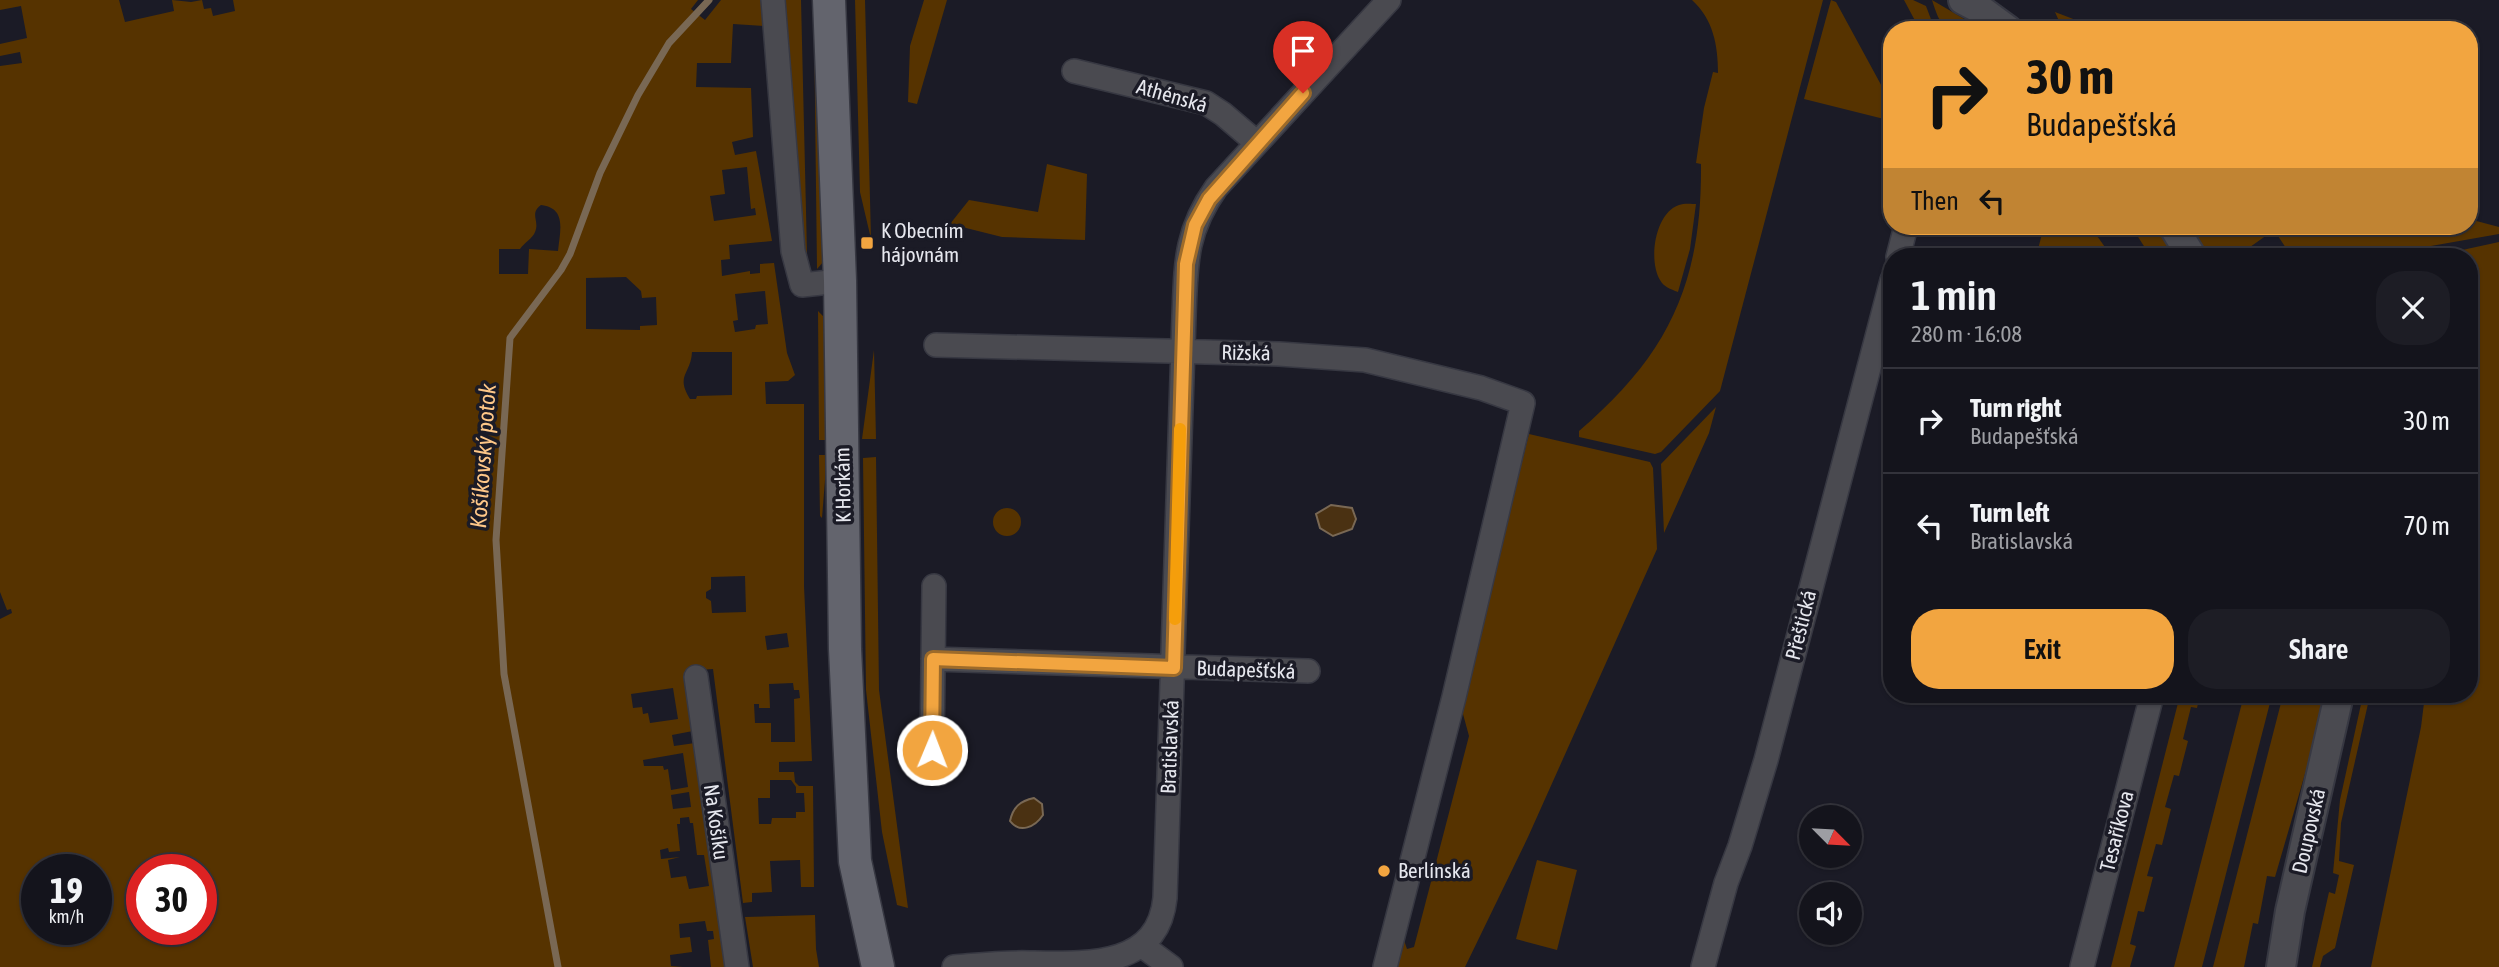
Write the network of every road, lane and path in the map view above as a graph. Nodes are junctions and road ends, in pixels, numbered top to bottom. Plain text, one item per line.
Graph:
1 (773, 0) edge
2 (829, 0) edge
3 (1389, 0) edge
4 (1963, 0) edge
5 (1996, 21) edge
6 (1074, 71) dead end
7 (1257, 143) junction
8 (840, 281) junction
9 (1883, 314) edge
10 (936, 345) dead end
11 (1183, 352) junction
12 (934, 586) dead end
13 (933, 659) junction
14 (1174, 668) junction
15 (1308, 671) dead end
16 (696, 677) dead end
17 (2150, 703) edge
18 (2337, 703) edge
19 (932, 750) dead end
20 (1144, 947) junction
21 (737, 967) edge
22 (878, 967) edge
23 (954, 967) edge
24 (1171, 967) edge
25 (1385, 967) edge
26 (1703, 967) edge
27 (2082, 967) edge
28 (2281, 967) edge

1 - 8 street
2 - 8 main road, K Horkám
3 - 7 street, Bratislavská
4 - 5 street
6 - 7 street, Athénská
7 - 11 street, Bratislavská
8 - 22 main road, K Horkám
9 - 26 street, Přeštická
10 - 11 street, Rižská
11 - 14 street, Bratislavská
11 - 25 street, Rižská
12 - 13 street
13 - 14 street, Budapešťská
13 - 19 street
14 - 15 street, Budapešťská
14 - 20 street, Bratislavská
16 - 21 street, Na Košíku
17 - 27 street, Tesaříkova
18 - 28 street, Doupovská
20 - 23 street
20 - 24 street

